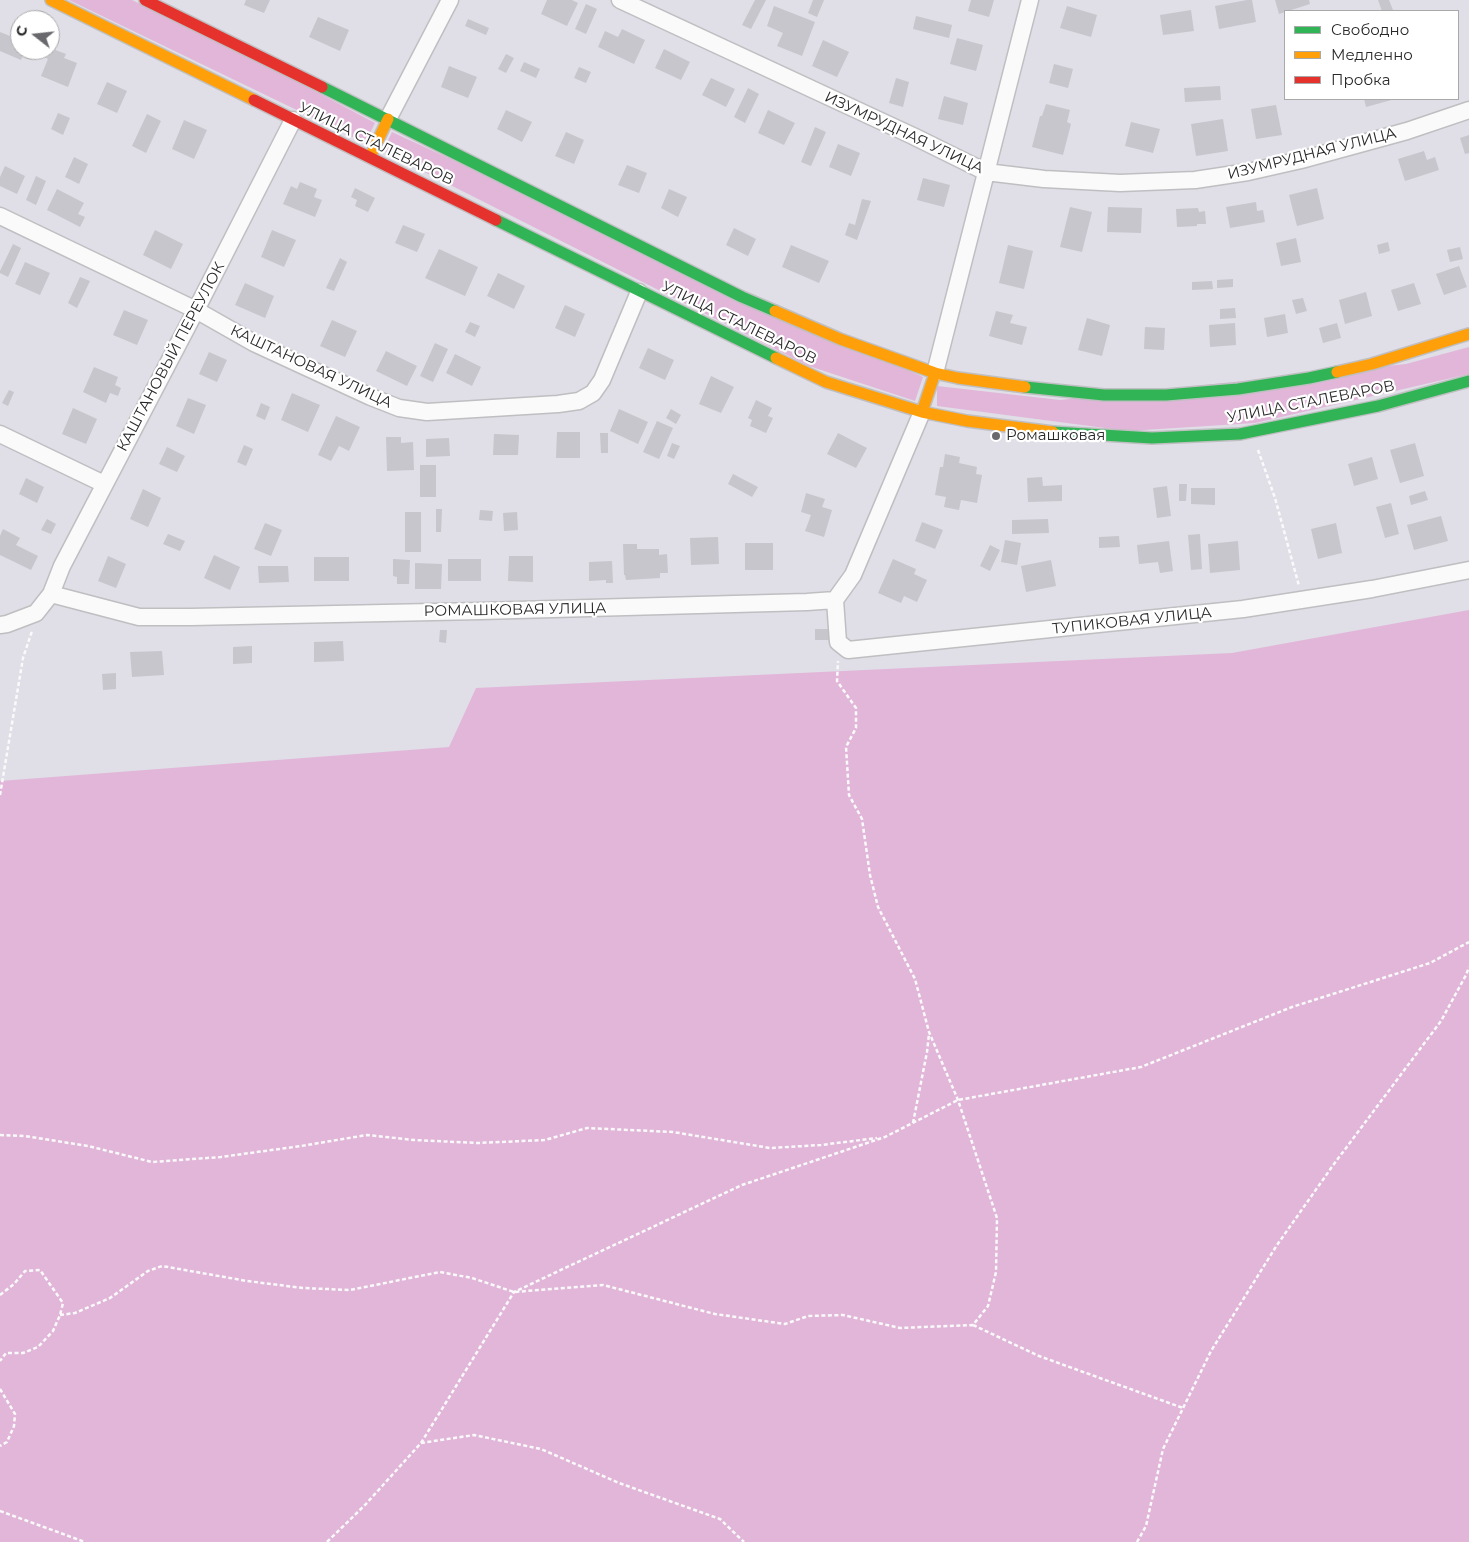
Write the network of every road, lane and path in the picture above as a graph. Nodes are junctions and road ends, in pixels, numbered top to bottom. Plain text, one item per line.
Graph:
1 (51, 0) edge
2 (145, 0) edge
3 (450, 0) edge
4 (620, 0) edge
5 (1030, 0) edge
6 (1469, 110) edge
7 (388, 119) junction
8 (293, 120) junction
9 (370, 156) junction
10 (986, 172) junction
11 (0, 216) edge
12 (639, 292) junction
13 (196, 310) junction
14 (1469, 334) edge
15 (935, 373) junction
16 (1469, 381) edge
17 (922, 412) junction
18 (1252, 431) junction
19 (0, 434) edge
20 (104, 484) junction
21 (1469, 570) edge
22 (52, 594) junction
23 (836, 600) junction
24 (1303, 600) junction
25 (36, 613) junction
26 (0, 625) edge
27 (838, 642) junction
28 (0, 795) edge
29 (1469, 942) edge
30 (1469, 967) edge
31 (929, 1032) junction
32 (958, 1100) junction
33 (913, 1123) junction
34 (0, 1135) edge
35 (885, 1137) junction
36 (514, 1292) junction
37 (0, 1295) edge
38 (60, 1315) junction
39 (973, 1325) junction
40 (0, 1361) edge
41 (0, 1389) edge
42 (1184, 1408) junction
43 (421, 1443) junction
44 (0, 1446) edge
45 (0, 1511) edge
46 (85, 1542) edge
47 (327, 1542) edge
48 (744, 1542) edge
49 (1137, 1542) edge

1 - 8 main road, УЛИЦА СТАЛЕВАРОВ
2 - 7 main road, УЛИЦА СТАЛЕВАРОВ
3 - 7 street
4 - 10 street, ИЗУМРУДНАЯ УЛИЦА
5 - 10 street
6 - 10 street, ИЗУМРУДНАЯ УЛИЦА
7 - 9 main road
7 - 15 main road, УЛИЦА СТАЛЕВАРОВ
8 - 9 main road, УЛИЦА СТАЛЕВАРОВ
8 - 13 street, КАШТАНОВЫЙ ПЕРЕУЛОК
9 - 12 main road, УЛИЦА СТАЛЕВАРОВ
10 - 15 street
11 - 13 street, КАШТАНОВАЯ УЛИЦА
12 - 13 street, КАШТАНОВАЯ УЛИЦА
12 - 17 main road, УЛИЦА СТАЛЕВАРОВ
13 - 20 street, КАШТАНОВЫЙ ПЕРЕУЛОК
14 - 15 main road, УЛИЦА СТАЛЕВАРОВ
15 - 17 main road
16 - 18 main road, УЛИЦА СТАЛЕВАРОВ
17 - 18 main road, УЛИЦА СТАЛЕВАРОВ
17 - 23 street
18 - 24 path
19 - 20 street
20 - 22 street, КАШТАНОВЫЙ ПЕРЕУЛОК
21 - 24 street, ТУПИКОВАЯ УЛИЦА
22 - 23 street, РОМАШКОВАЯ УЛИЦА
22 - 25 street
23 - 27 street
24 - 27 street, ТУПИКОВАЯ УЛИЦА
25 - 26 street
25 - 28 path
27 - 31 path
29 - 32 path
30 - 42 path
31 - 32 path
31 - 33 path
32 - 33 path
32 - 39 path
33 - 35 path
34 - 35 path
35 - 36 path
36 - 38 path
36 - 39 path
36 - 43 path
37 - 38 path
38 - 40 path
39 - 42 path
41 - 44 path
42 - 49 path
43 - 47 path
43 - 48 path
45 - 46 path

